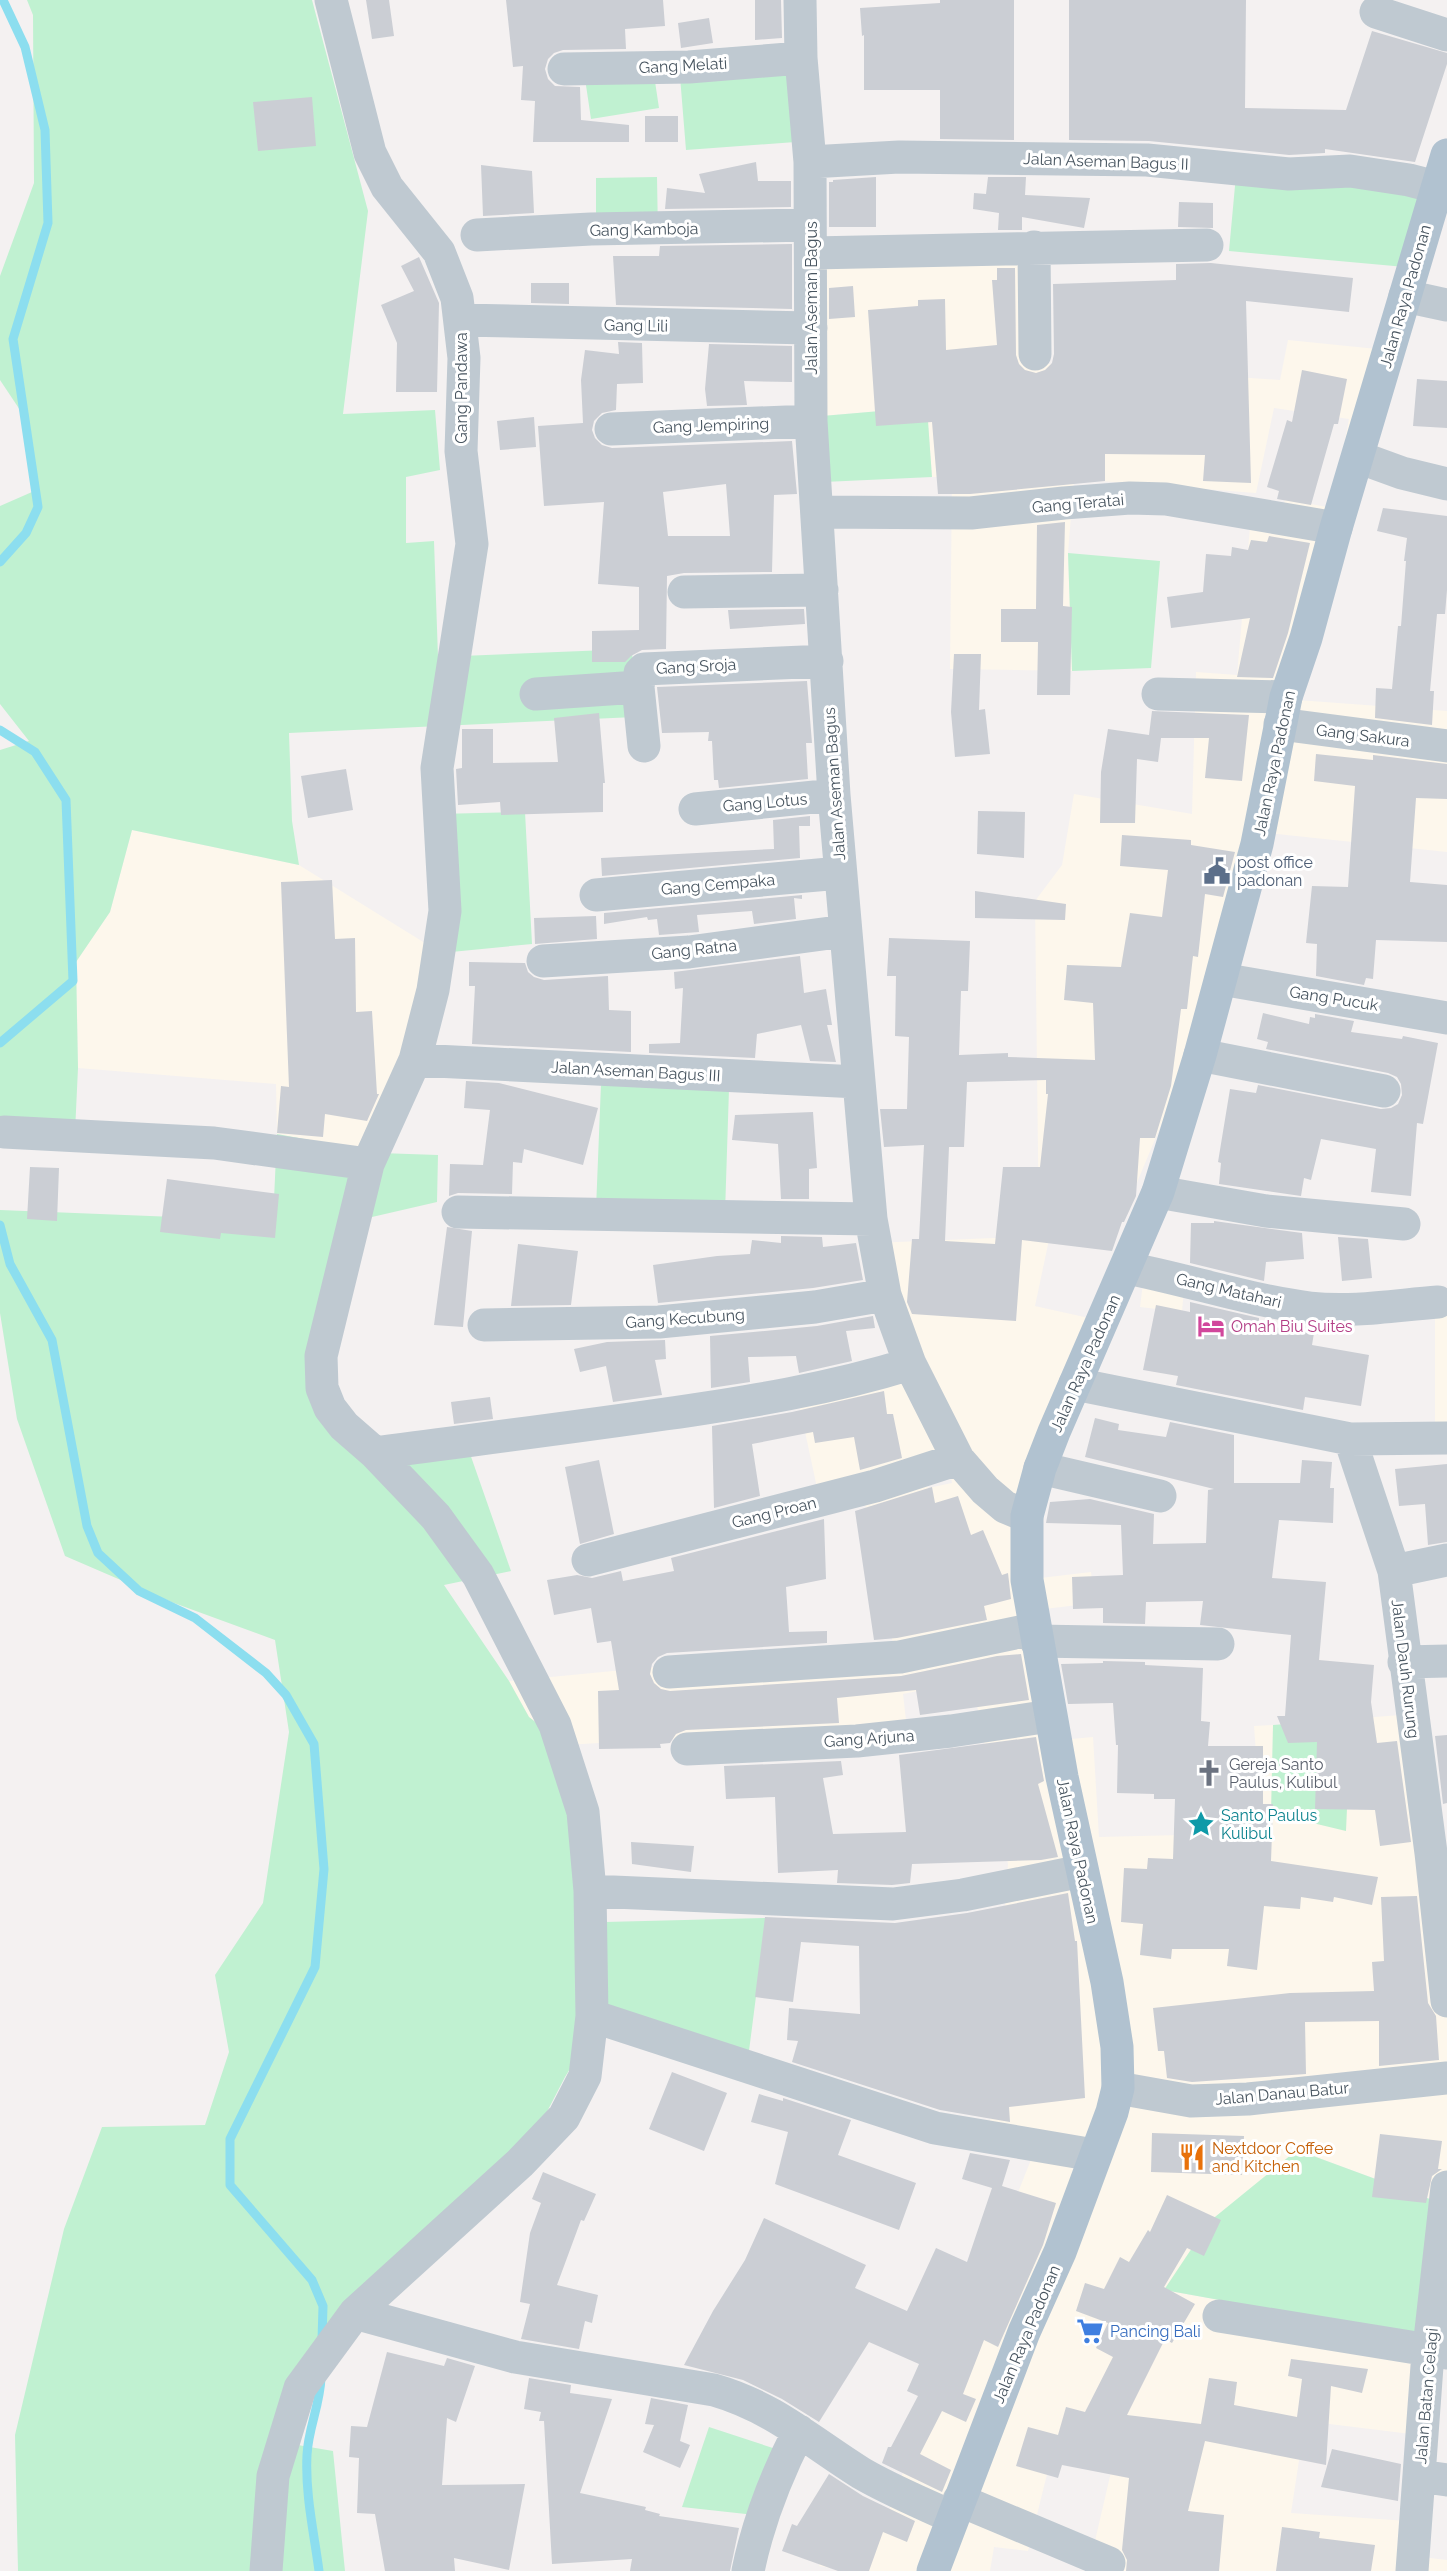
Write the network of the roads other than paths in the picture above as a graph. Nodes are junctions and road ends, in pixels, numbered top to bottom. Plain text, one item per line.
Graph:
1 (331, 0) edge
2 (800, 0) edge
3 (1376, 12) dead end
4 (1447, 35) edge
5 (801, 58) junction
6 (564, 69) dead end
7 (810, 162) junction
8 (1443, 174) edge
9 (477, 235) dead end
10 (811, 239) junction
11 (1207, 245) dead end
12 (1034, 247) junction
13 (1405, 296) junction
14 (1447, 306) edge
15 (461, 320) junction
16 (811, 328) junction
17 (1035, 354) dead end
18 (811, 421) junction
19 (611, 429) dead end
20 (1358, 457) junction
21 (1447, 484) edge
22 (818, 512) junction
23 (1336, 528) junction
24 (822, 590) junction
25 (684, 592) dead end
26 (826, 662) junction
27 (638, 687) junction
28 (536, 694) dead end
29 (1158, 694) dead end
30 (1283, 711) junction
31 (644, 746) dead end
32 (1447, 746) edge
33 (834, 795) junction
34 (695, 809) dead end
35 (840, 873) junction
36 (596, 896) dead end
37 (845, 931) junction
38 (543, 961) dead end
39 (1221, 979) junction
40 (1447, 1018) edge
41 (1200, 1055) junction
42 (415, 1060) junction
43 (858, 1082) junction
44 (1384, 1091) dead end
45 (4, 1132) dead end
46 (368, 1164) junction
47 (1158, 1192) junction
48 (458, 1212) dead end
49 (871, 1219) junction
50 (1404, 1224) dead end
51 (1127, 1268) junction
52 (885, 1295) junction
53 (1438, 1302) dead end
54 (483, 1325) dead end
55 (910, 1364) junction
56 (1075, 1384) junction
57 (1447, 1438) edge
58 (1350, 1439) junction
59 (375, 1453) junction
60 (958, 1459) junction
61 (1040, 1468) junction
62 (1160, 1496) dead end
63 (1027, 1516) junction
64 (588, 1560) dead end
65 (1447, 1560) edge
66 (1394, 1571) junction
67 (1035, 1635) junction
68 (1218, 1644) dead end
69 (1447, 1660) edge
70 (1404, 1662) junction
71 (669, 1672) dead end
72 (1050, 1716) junction
73 (687, 1749) dead end
74 (1439, 1855) edge
75 (1082, 1871) junction
76 (591, 1891) junction
77 (1447, 2001) edge
78 (592, 2016) junction
79 (1447, 2078) edge
80 (1118, 2088) junction
81 (1094, 2155) junction
82 (1446, 2199) edge
83 (356, 2313) junction
84 (1219, 2316) dead end
85 (1438, 2352) edge
86 (799, 2431) junction
87 (1433, 2478) edge
88 (956, 2509) junction
89 (1109, 2563) dead end
90 (266, 2571) edge
91 (748, 2571) edge
92 (933, 2571) edge
93 (1412, 2571) edge

1 - 15 street, Gang Pandawa
2 - 5 street, Jalan Aseman Bagus
3 - 4 street
5 - 6 street, Gang Melati
5 - 7 street, Jalan Aseman Bagus
7 - 8 street, Jalan Aseman Bagus II
7 - 10 street, Jalan Aseman Bagus
8 - 13 main road, Jalan Raya Padonan
9 - 10 street, Gang Kamboja
10 - 12 street, Gang Kamboja
10 - 16 street, Jalan Aseman Bagus
11 - 12 street, Gang Kamboja
12 - 17 street
13 - 14 street
13 - 20 main road, Jalan Raya Padonan
15 - 16 street, Gang Lili
15 - 42 street, Gang Pandawa
16 - 18 street, Jalan Aseman Bagus
18 - 19 street, Gang Jempiring
18 - 22 street, Jalan Aseman Bagus
20 - 21 street
20 - 23 main road, Jalan Raya Padonan
22 - 23 street, Gang Teratai
22 - 24 street, Jalan Aseman Bagus
23 - 30 main road, Jalan Raya Padonan
24 - 25 street
24 - 26 street, Jalan Aseman Bagus
26 - 27 street, Gang Sroja
26 - 33 street, Jalan Aseman Bagus
27 - 28 street
27 - 31 street, Gang Sroja
29 - 30 street, Gang Sakura
30 - 32 street, Gang Sakura
30 - 39 main road, Jalan Raya Padonan
33 - 34 street, Gang Lotus
33 - 35 street, Jalan Aseman Bagus
35 - 36 street, Gang Cempaka
35 - 37 street, Jalan Aseman Bagus
37 - 38 street, Gang Ratna
37 - 43 street, Jalan Aseman Bagus
39 - 40 street, Gang Pucuk
39 - 41 main road, Jalan Raya Padonan
41 - 44 street
41 - 47 main road, Jalan Raya Padonan
42 - 43 street, Jalan Aseman Bagus III
42 - 46 street, Gang Pandawa
43 - 49 street, Jalan Aseman Bagus
45 - 46 street
46 - 59 street, Gang Pandawa
47 - 50 street
47 - 51 main road, Jalan Raya Padonan
48 - 49 street
49 - 52 street, Jalan Aseman Bagus
51 - 53 street, Gang Matahari
51 - 56 main road, Jalan Raya Padonan
52 - 54 street, Gang Kecubung
52 - 55 street, Jalan Aseman Bagus
55 - 59 street
55 - 60 street, Jalan Aseman Bagus
56 - 58 street
56 - 61 main road, Jalan Raya Padonan
57 - 58 street
58 - 66 street, Jalan Dauh Rurung
59 - 76 street, Gang Pandawa
60 - 63 street, Jalan Aseman Bagus
60 - 64 street, Gang Proan
61 - 62 street
61 - 63 main road, Jalan Raya Padonan
63 - 67 main road, Jalan Raya Padonan
65 - 66 street
66 - 70 street, Jalan Dauh Rurung
67 - 68 street
67 - 71 street
67 - 72 main road, Jalan Raya Padonan
69 - 70 street
70 - 74 street, Jalan Dauh Rurung
72 - 73 street, Gang Arjuna
72 - 75 main road, Jalan Raya Padonan
74 - 77 street, Jalan Dauh Rurung
75 - 76 street
75 - 80 main road, Jalan Raya Padonan
76 - 78 street, Gang Pandawa
78 - 81 street
78 - 83 street, Gang Pandawa
79 - 80 street, Jalan Danau Batur
80 - 81 main road, Jalan Raya Padonan
81 - 88 main road, Jalan Raya Padonan
82 - 85 street, Jalan Batan Celagi
83 - 86 street
83 - 90 street, Gang Pandawa
84 - 85 street
85 - 87 street, Jalan Batan Celagi
86 - 88 street
86 - 91 street
87 - 93 street, Jalan Batan Celagi
88 - 89 street
88 - 92 main road, Jalan Raya Padonan

